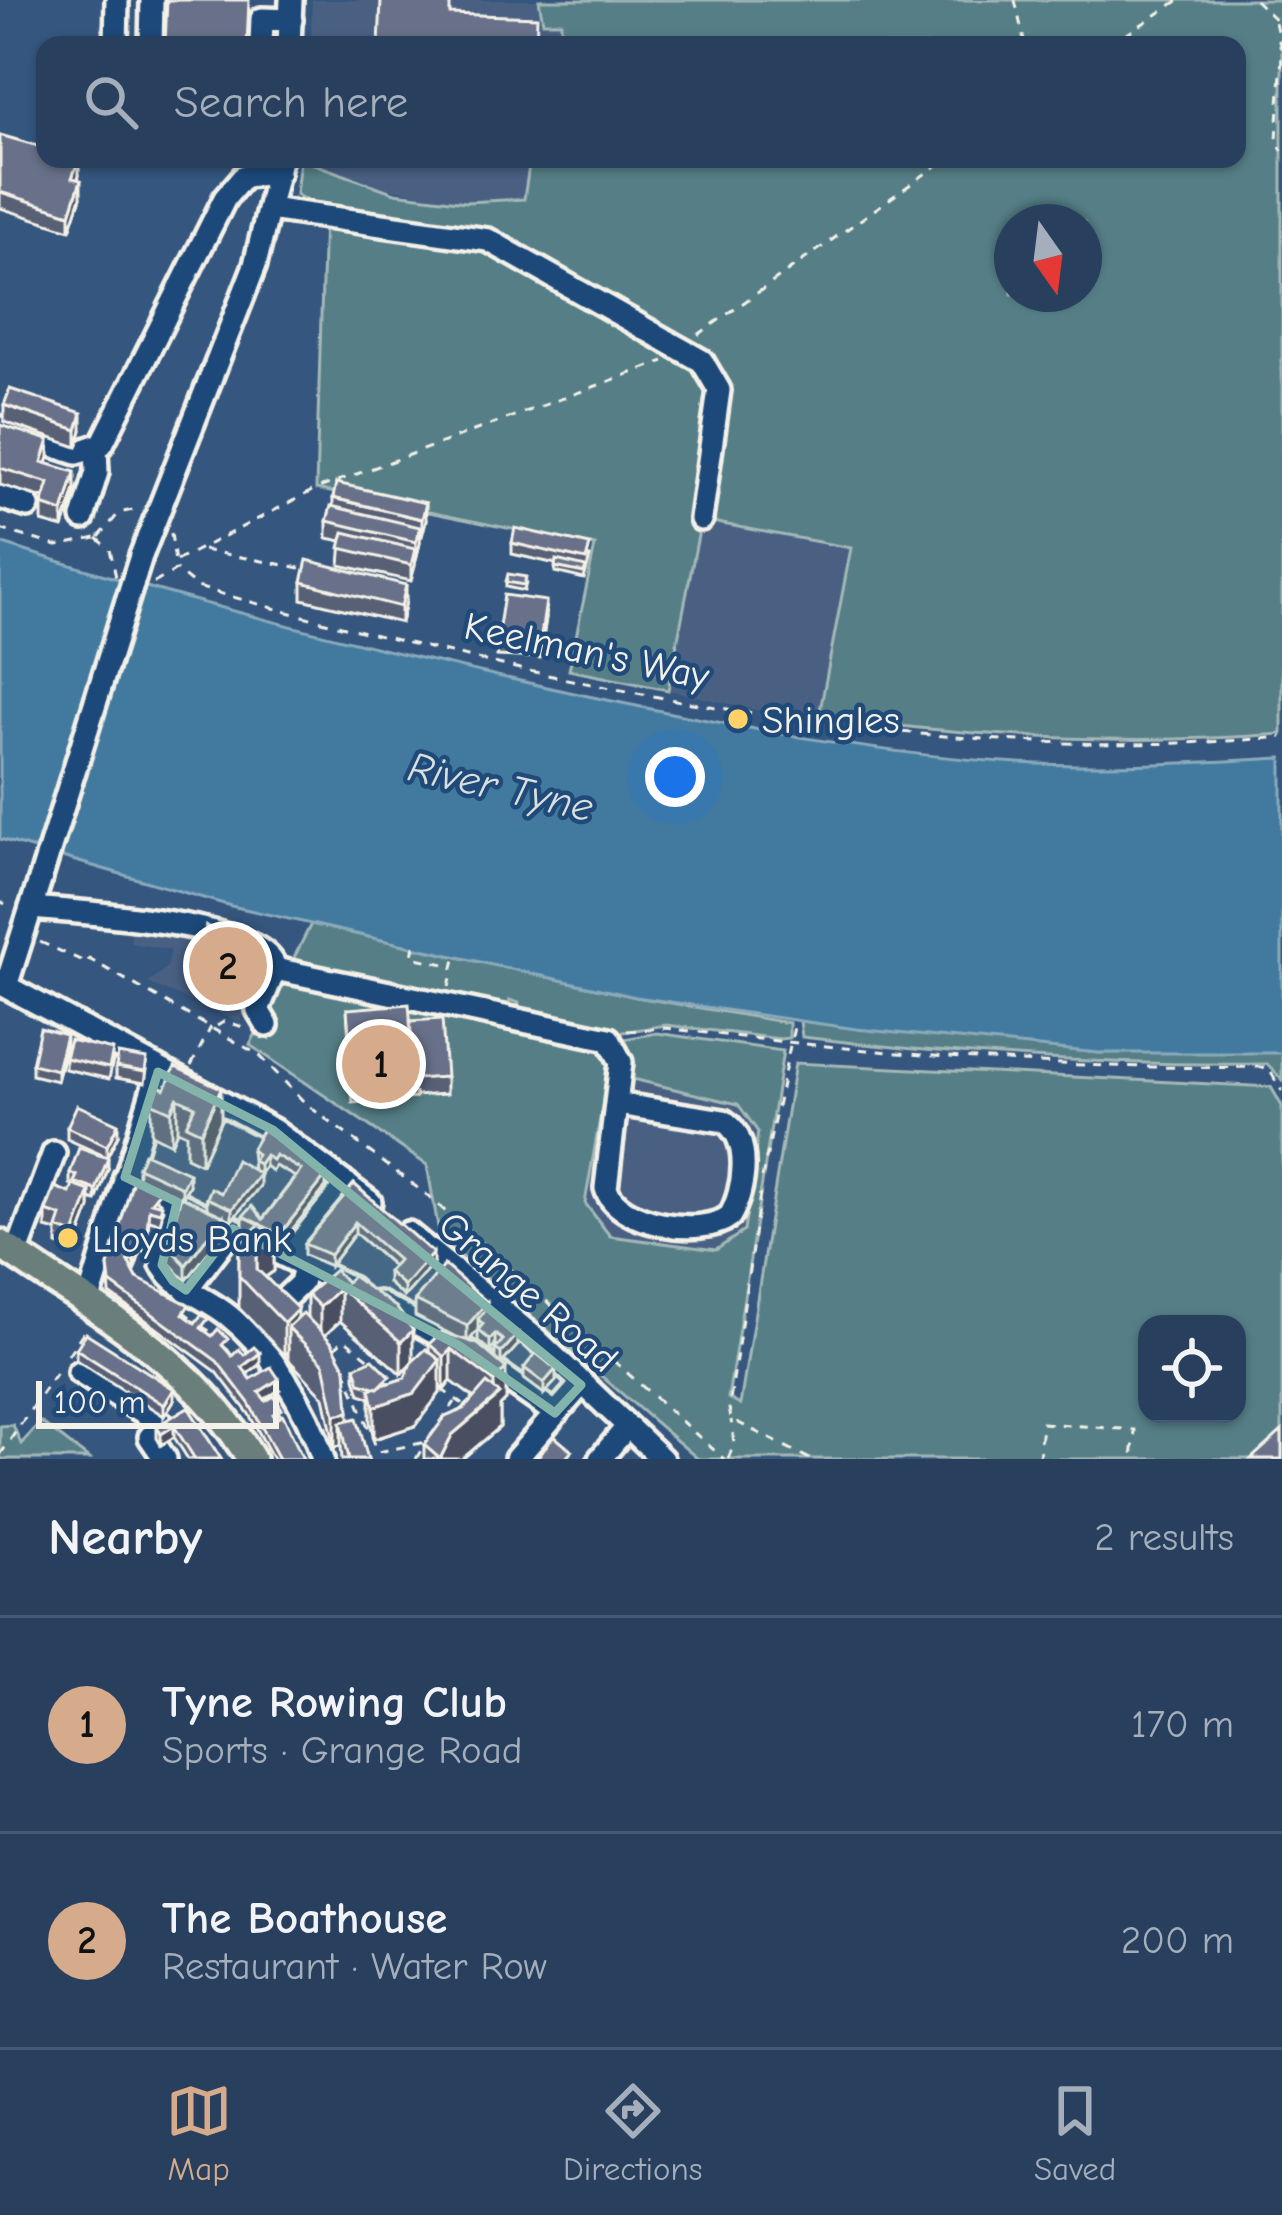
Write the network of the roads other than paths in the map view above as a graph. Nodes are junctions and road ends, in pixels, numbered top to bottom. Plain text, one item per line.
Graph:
1 (117, 0) edge
2 (152, 0) edge
3 (291, 10) edge
4 (116, 36) edge
5 (151, 36) edge
6 (261, 36) edge
7 (272, 168) edge
8 (279, 168) edge
9 (269, 209) junction
10 (0, 428) edge
11 (96, 449) junction
12 (0, 497) edge
13 (28, 506) dead end
14 (83, 518) dead end
15 (700, 520) dead end
16 (31, 908) junction
17 (275, 969) junction
18 (3, 985) edge
19 (268, 1024) dead end
20 (158, 1072) junction
21 (616, 1104) junction
22 (54, 1153) dead end
23 (125, 1178) junction
24 (347, 1184) junction
25 (177, 1202) junction
26 (233, 1229) junction
27 (7, 1255) edge
28 (297, 1261) junction
29 (186, 1290) junction
30 (428, 1292) junction
31 (281, 1302) edge
32 (89, 1312) junction
33 (79, 1372) dead end
34 (581, 1385) junction
35 (555, 1413) junction
36 (627, 1427) junction
37 (165, 1459) edge
38 (250, 1459) edge
39 (323, 1459) edge
40 (516, 1459) edge
41 (600, 1459) edge
42 (662, 1459) edge

1 - 4 street
2 - 5 street
3 - 6 street
7 - 11 street
8 - 9 street
9 - 15 street
9 - 16 street, bridge
10 - 11 street
11 - 14 street
12 - 13 street
16 - 17 street
16 - 18 street
17 - 19 street
17 - 21 street
18 - 20 street, Grange Road
20 - 23 street
20 - 24 street, Grange Road
21 - 21 street
22 - 27 street
23 - 25 street
23 - 32 street
24 - 28 street
24 - 30 street, Grange Road
25 - 26 street
25 - 29 street
26 - 28 street
26 - 29 street
27 - 32 main road
28 - 30 street
28 - 31 street
29 - 39 street
30 - 34 street, Grange Road
30 - 35 street
32 - 38 main road
33 - 37 street
34 - 35 street
34 - 36 street, Grange Road
35 - 40 street
36 - 41 street
36 - 42 street, Grange Road

